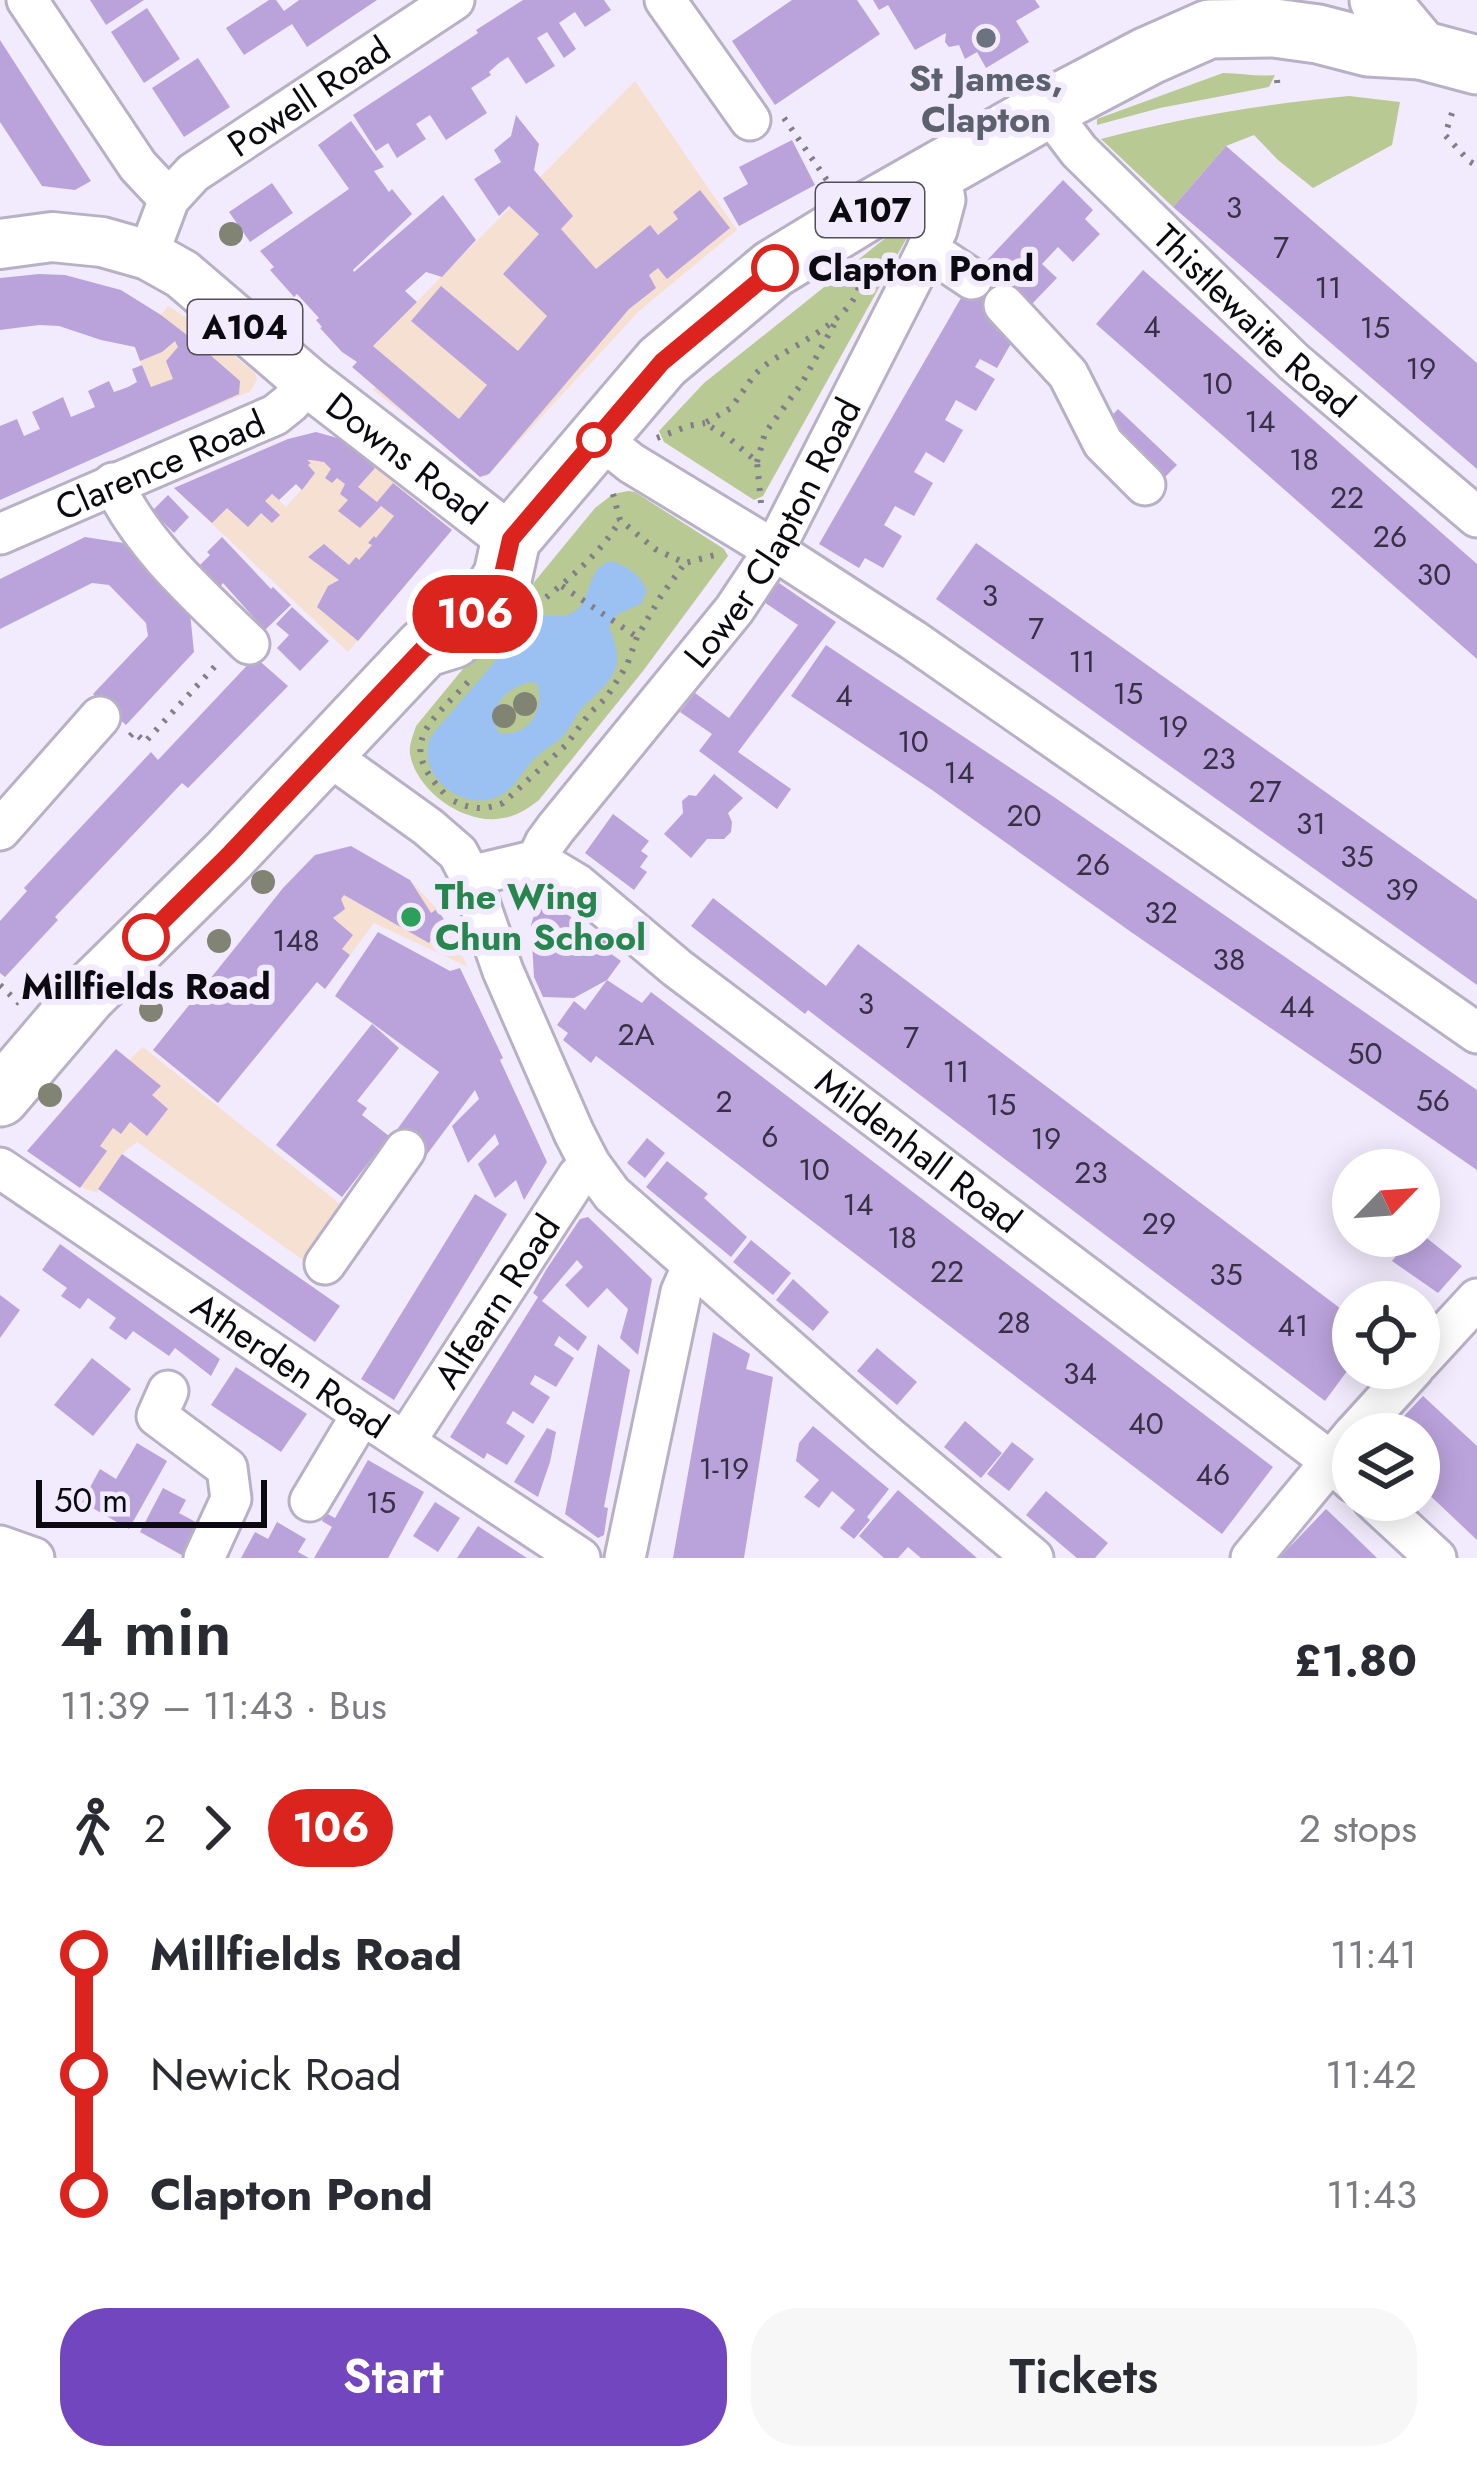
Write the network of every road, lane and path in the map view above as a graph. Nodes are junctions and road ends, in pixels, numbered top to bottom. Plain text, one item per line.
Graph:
1 (27, 0) edge
2 (454, 0) edge
3 (665, 0) edge
4 (1379, 0) edge
5 (1220, 14) edge
6 (1421, 50) junction
7 (1277, 80) dead end
8 (1465, 89) edge
9 (1278, 90) dead end
10 (1047, 109) junction
11 (766, 118) joint
12 (1477, 166) edge
13 (940, 170) junction
14 (832, 188) dead end
15 (170, 199) junction
16 (0, 244) edge
17 (927, 249) junction
18 (148, 255) junction
19 (857, 261) dead end
20 (972, 279) dead end
21 (1004, 305) dead end
22 (838, 318) junction
23 (308, 382) junction
24 (705, 423) junction
25 (597, 436) junction
26 (662, 436) dead end
27 (757, 462) junction
28 (113, 483) junction
29 (1145, 485) dead end
30 (613, 494) dead end
31 (758, 498) dead end
32 (1477, 518) edge
33 (620, 520) junction
34 (0, 534) edge
35 (511, 539) junction
36 (774, 550) junction
37 (726, 553) dead end
38 (685, 563) junction
39 (562, 586) junction
40 (530, 612) dead end
41 (637, 638) junction
42 (245, 640) joint
43 (478, 670) dead end
44 (100, 717) joint
45 (566, 745) junction
46 (325, 753) junction
47 (576, 754) dead end
48 (0, 830) edge
49 (537, 860) junction
50 (470, 876) junction
51 (0, 986) edge
52 (30, 1014) dead end
53 (1477, 1033) edge
54 (0, 1096) edge
55 (405, 1150) dead end
56 (590, 1164) junction
57 (0, 1168) edge
58 (325, 1264) dead end
59 (692, 1267) junction
60 (1477, 1299) edge
61 (1440, 1339) edge
62 (1397, 1389) edge
63 (168, 1391) dead end
64 (1378, 1413) edge
65 (362, 1414) junction
66 (405, 1442) junction
67 (1332, 1442) edge
68 (1332, 1469) edge
69 (310, 1501) dead end
70 (1395, 1521) edge
71 (0, 1546) edge
72 (34, 1558) edge
73 (204, 1558) edge
74 (580, 1558) edge
75 (625, 1558) edge
76 (1034, 1558) edge
77 (1251, 1558) edge
78 (1436, 1558) edge

1 - 15 street
2 - 15 street, Powell Road
3 - 11 street
4 - 6 highway
5 - 6 highway, A107
5 - 10 highway, A107
6 - 8 highway, A107
7 - 9 path
8 - 12 path
10 - 13 highway, A107
10 - 32 street, Thistlewaite Road
11 - 14 path
13 - 17 street, Lower Clapton Road
13 - 25 highway, A107
15 - 18 street
16 - 18 main road, A104
17 - 20 street
17 - 36 street, Lower Clapton Road
18 - 23 main road, Downs Road / A104
19 - 22 path
21 - 29 street
22 - 24 path
22 - 27 path
23 - 28 street, Clarence Road
23 - 35 main road, Downs Road / A104
24 - 26 path
24 - 27 path
25 - 35 highway, A107
25 - 36 street
27 - 31 path
28 - 34 street, Clarence Road
28 - 42 street
30 - 33 path
33 - 38 path
33 - 39 path
35 - 46 highway, A107
36 - 49 street, Lower Clapton Road
36 - 53 street
37 - 38 path
38 - 41 path
39 - 40 path
39 - 41 path
41 - 45 path
42 - 44 path
43 - 45 path
44 - 48 street
45 - 47 path
46 - 50 street
46 - 54 highway, A107
49 - 50 street
49 - 67 street, Mildenhall Road
50 - 56 street
51 - 52 path
55 - 58 street
56 - 59 street
56 - 66 street, Alfearn Road
57 - 65 street, Atherden Road
59 - 75 street
59 - 76 street
60 - 61 street
62 - 64 street
63 - 73 street
65 - 66 street, Atherden Road
65 - 69 street
66 - 74 street, Atherden Road
68 - 77 street
70 - 78 street
71 - 72 street

